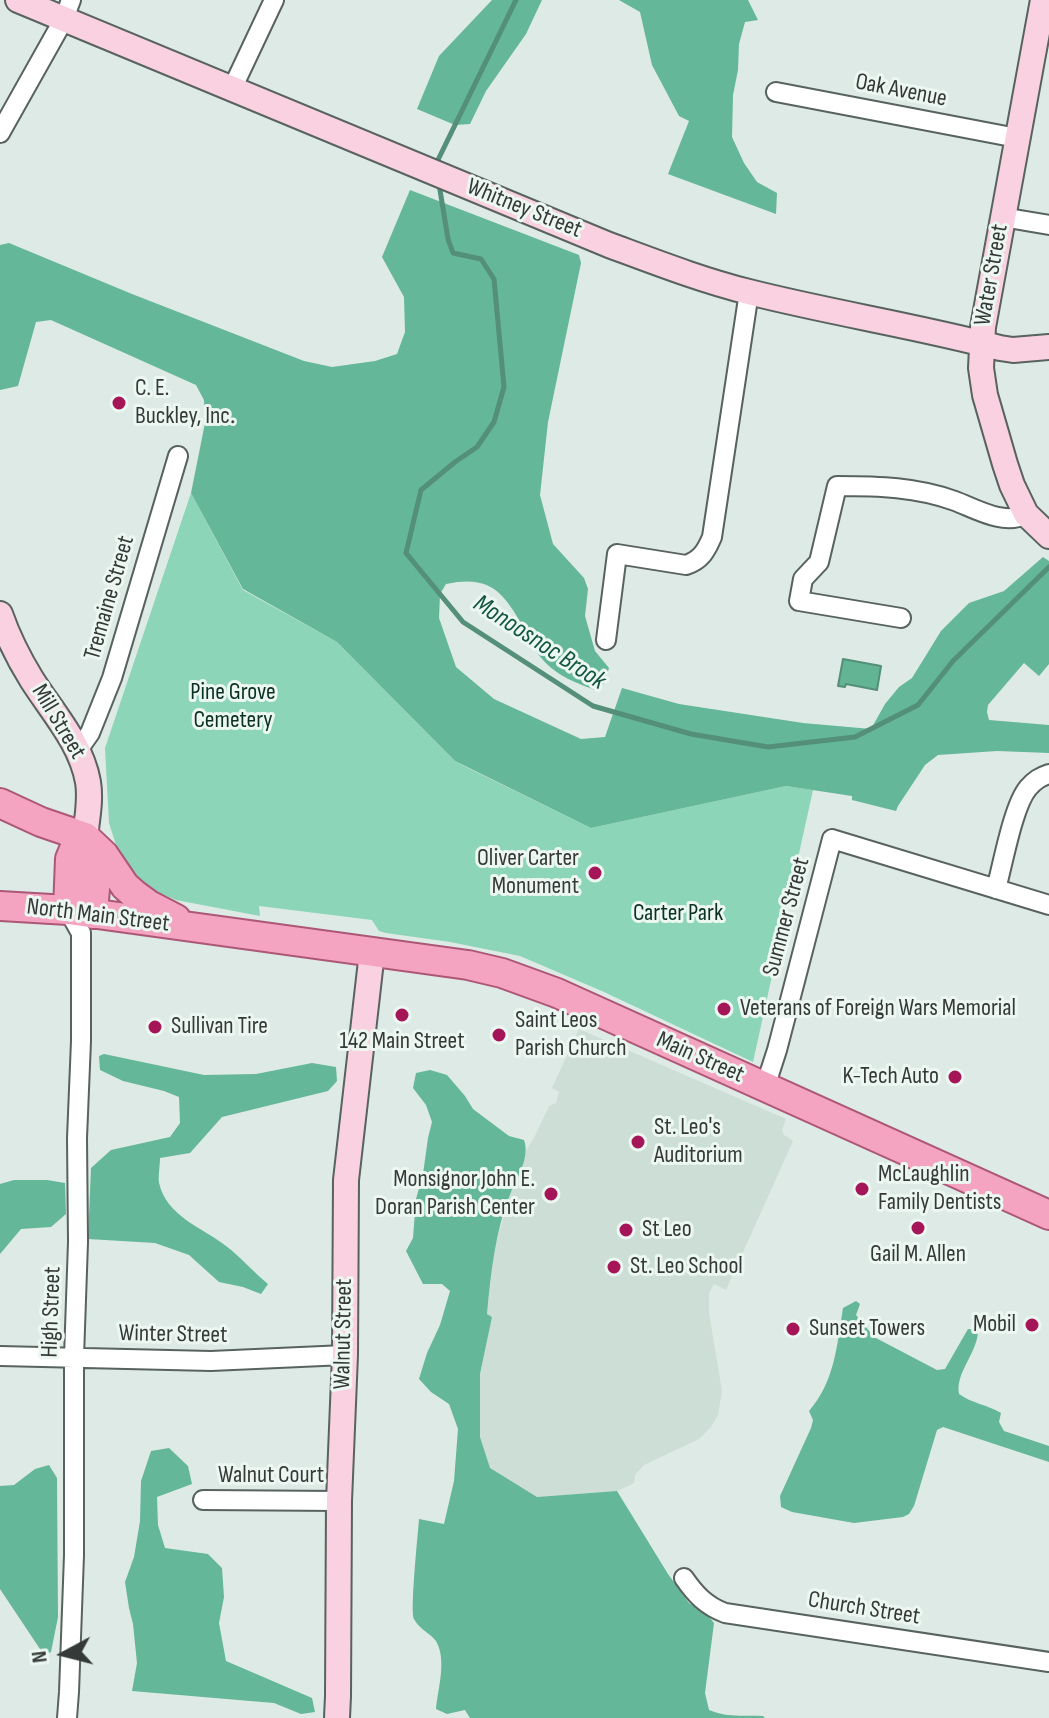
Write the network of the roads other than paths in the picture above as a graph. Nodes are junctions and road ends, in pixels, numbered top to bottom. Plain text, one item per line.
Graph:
1 (18, 0) edge
2 (274, 0) edge
3 (1043, 0) edge
4 (68, 10) edge
5 (232, 89) junction
6 (776, 92) dead end
7 (0, 133) edge
8 (1017, 138) junction
9 (1002, 217) junction
10 (1049, 225) edge
11 (749, 292) junction
12 (981, 343) junction
13 (1049, 347) edge
14 (178, 456) dead end
15 (1038, 526) edge
16 (0, 614) edge
17 (901, 618) dead end
18 (606, 640) dead end
19 (78, 750) junction
20 (1049, 774) edge
21 (0, 803) edge
22 (85, 837) junction
23 (996, 889) junction
24 (1049, 905) edge
25 (0, 906) edge
26 (81, 919) junction
27 (195, 928) junction
28 (372, 952) junction
29 (765, 1087) junction
30 (1049, 1215) edge
31 (345, 1355) junction
32 (0, 1356) edge
33 (74, 1357) junction
34 (203, 1500) dead end
35 (339, 1501) junction
36 (684, 1578) dead end
37 (1049, 1662) edge
38 (67, 1718) edge
39 (337, 1718) edge

1 - 4 main road, Whitney Street
2 - 5 street
3 - 8 main road, Water Street
4 - 5 main road, Whitney Street
4 - 7 street
5 - 11 main road, Whitney Street
6 - 8 street, Oak Avenue
8 - 9 main road, Water Street
9 - 10 street
9 - 12 main road, Water Street
11 - 12 main road, Whitney Street
11 - 18 street
12 - 13 main road, Whitney Street
12 - 15 main road, Water Street
14 - 19 street, Tremaine Street
15 - 17 street
16 - 19 main road, Mill Street
19 - 22 main road, Mill Street
20 - 23 street
21 - 22 main road
22 - 26 main road
22 - 27 main road
23 - 24 street, Summer Street
23 - 29 street, Summer Street
25 - 26 main road, North Main Street
26 - 27 main road, North Main Street
26 - 33 street, High Street
27 - 28 main road, Main Street
28 - 29 main road, Main Street
28 - 31 main road, Walnut Street
29 - 30 main road, Main Street
31 - 33 street, Winter Street
31 - 35 main road, Walnut Street
32 - 33 street, Winter Street
33 - 38 street, High Street
34 - 35 street, Walnut Court
35 - 39 main road, Walnut Street
36 - 37 street, Church Street

